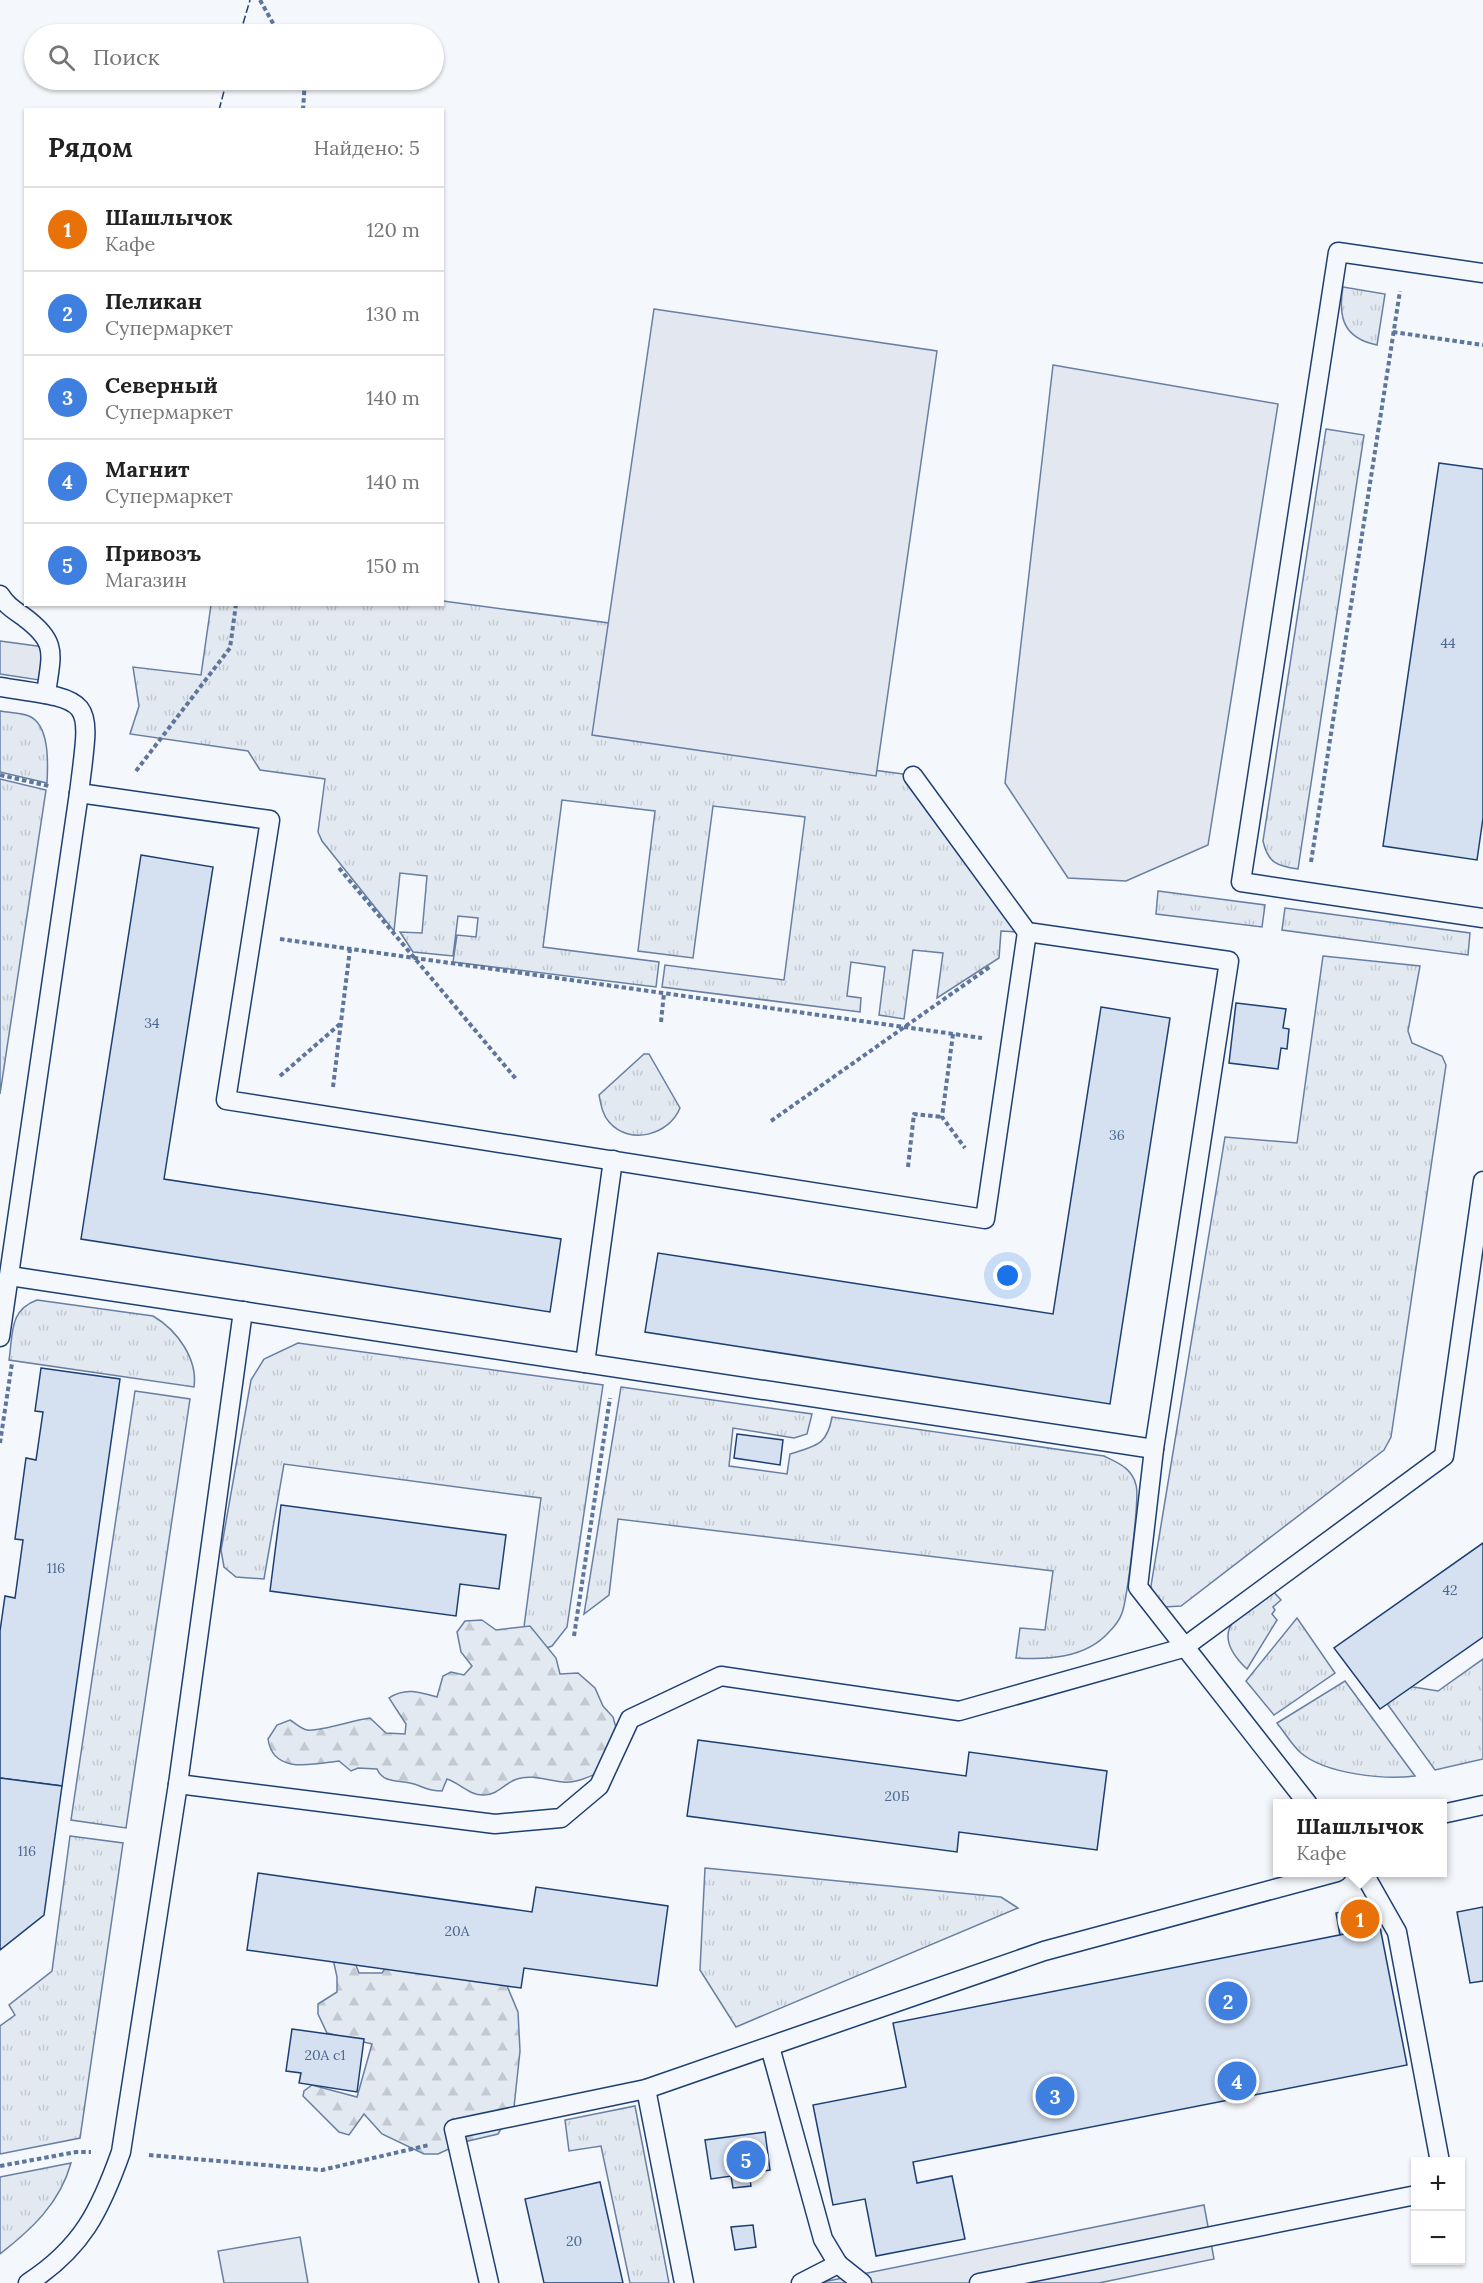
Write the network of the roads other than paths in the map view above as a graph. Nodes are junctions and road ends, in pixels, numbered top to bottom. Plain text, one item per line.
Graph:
1 (1483, 273) edge
2 (0, 595) edge
3 (0, 687) edge
4 (46, 694) junction
5 (913, 776) dead end
6 (79, 793) junction
7 (1483, 918) edge
8 (1026, 937) junction
9 (613, 1160) junction
10 (1483, 1181) edge
11 (10, 1276) junction
12 (243, 1311) junction
13 (0, 1337) edge
14 (585, 1363) junction
15 (1154, 1449) junction
16 (1183, 1648) junction
17 (178, 1784) junction
18 (1305, 1799) edge
19 (1483, 1804) edge
20 (1447, 1813) edge
21 (1318, 1877) edge
22 (1366, 1877) edge
23 (770, 2047) junction
24 (646, 2089) junction
25 (1439, 2157) edge
26 (1411, 2196) edge
27 (838, 2264) junction
28 (28, 2283) edge
29 (489, 2283) edge
30 (684, 2283) edge
31 (801, 2283) edge
32 (862, 2283) edge
33 (979, 2283) edge

1 - 7 lane
2 - 4 lane
3 - 4 lane
4 - 6 lane
5 - 8 lane
6 - 9 lane
6 - 11 lane
8 - 9 lane
8 - 15 lane
9 - 14 lane
10 - 16 lane
11 - 12 lane
11 - 13 lane
12 - 14 lane
12 - 17 lane
14 - 15 lane
15 - 16 lane
16 - 17 lane
16 - 18 lane
17 - 28 lane
19 - 20 lane
21 - 23 lane
22 - 25 lane
23 - 24 lane
23 - 27 lane
24 - 29 lane
24 - 30 lane
26 - 33 lane
27 - 31 lane
27 - 32 lane

